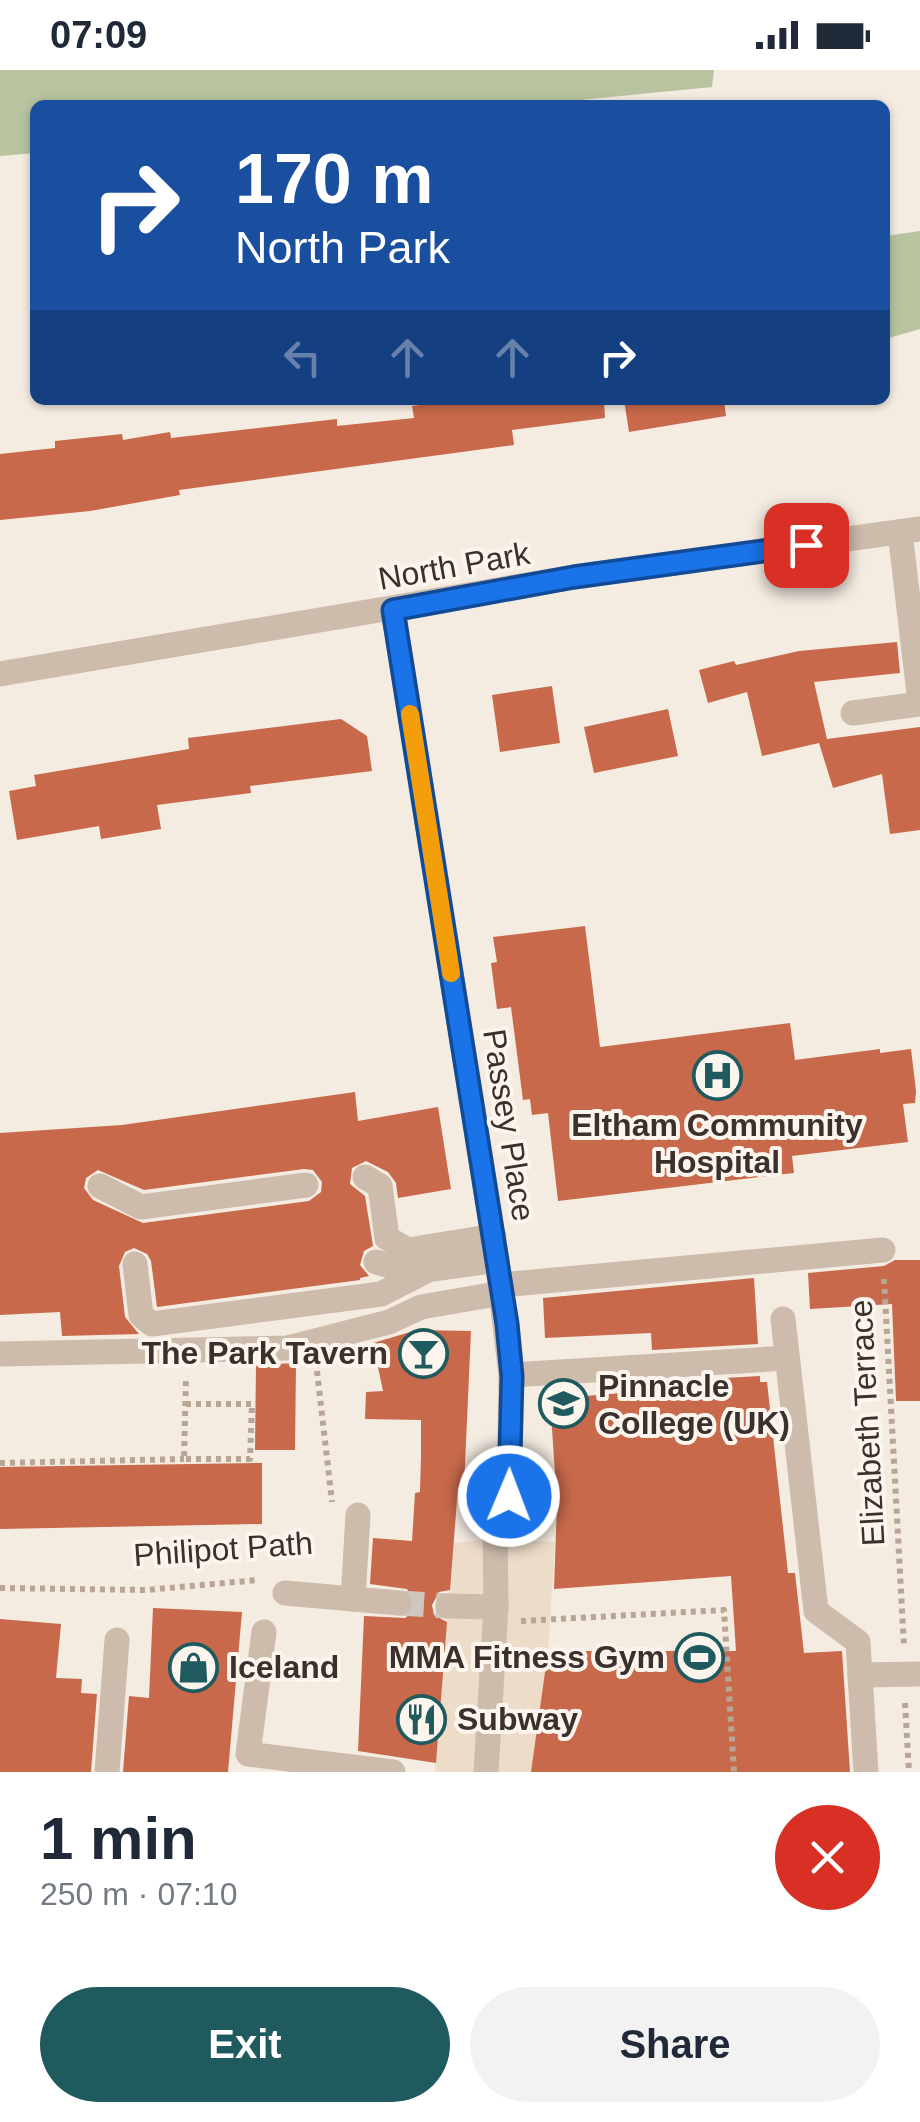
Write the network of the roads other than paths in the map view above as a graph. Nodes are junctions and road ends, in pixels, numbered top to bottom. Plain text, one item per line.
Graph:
1 (910, 530) edge
2 (393, 610) junction
3 (0, 674) edge
4 (920, 703) edge
5 (853, 712) dead end
6 (366, 1177) dead end
7 (306, 1185) dead end
8 (100, 1186) dead end
9 (883, 1250) road end
10 (376, 1262) dead end
11 (135, 1264) dead end
12 (499, 1268) junction
13 (426, 1272) junction
14 (783, 1319) dead end
15 (0, 1354) edge
16 (787, 1358) junction
17 (512, 1376) junction
18 (347, 1517) road end
19 (279, 1586) road end
20 (353, 1599) junction
21 (399, 1603) tunnel mouth
22 (448, 1606) tunnel mouth
23 (495, 1615) junction
24 (264, 1632) dead end
25 (117, 1640) dead end
26 (920, 1674) edge
27 (860, 1675) junction
28 (108, 1772) edge
29 (393, 1772) edge
30 (486, 1772) edge
31 (866, 1772) edge

1 - 2 street, North Park
1 - 4 street
2 - 3 street, North Park
2 - 12 street, Passey Place
4 - 5 street
6 - 12 street
7 - 8 street
9 - 12 street
10 - 13 street
11 - 13 street
12 - 13 street
12 - 15 street
12 - 17 street, Passey Place
14 - 16 street
16 - 17 street
16 - 27 street
17 - 23 street, Passey Place
18 - 20 street
19 - 20 street
20 - 21 street
22 - 23 street
23 - 30 street, Passey Place
24 - 29 street
25 - 28 street
26 - 27 street
27 - 31 street

